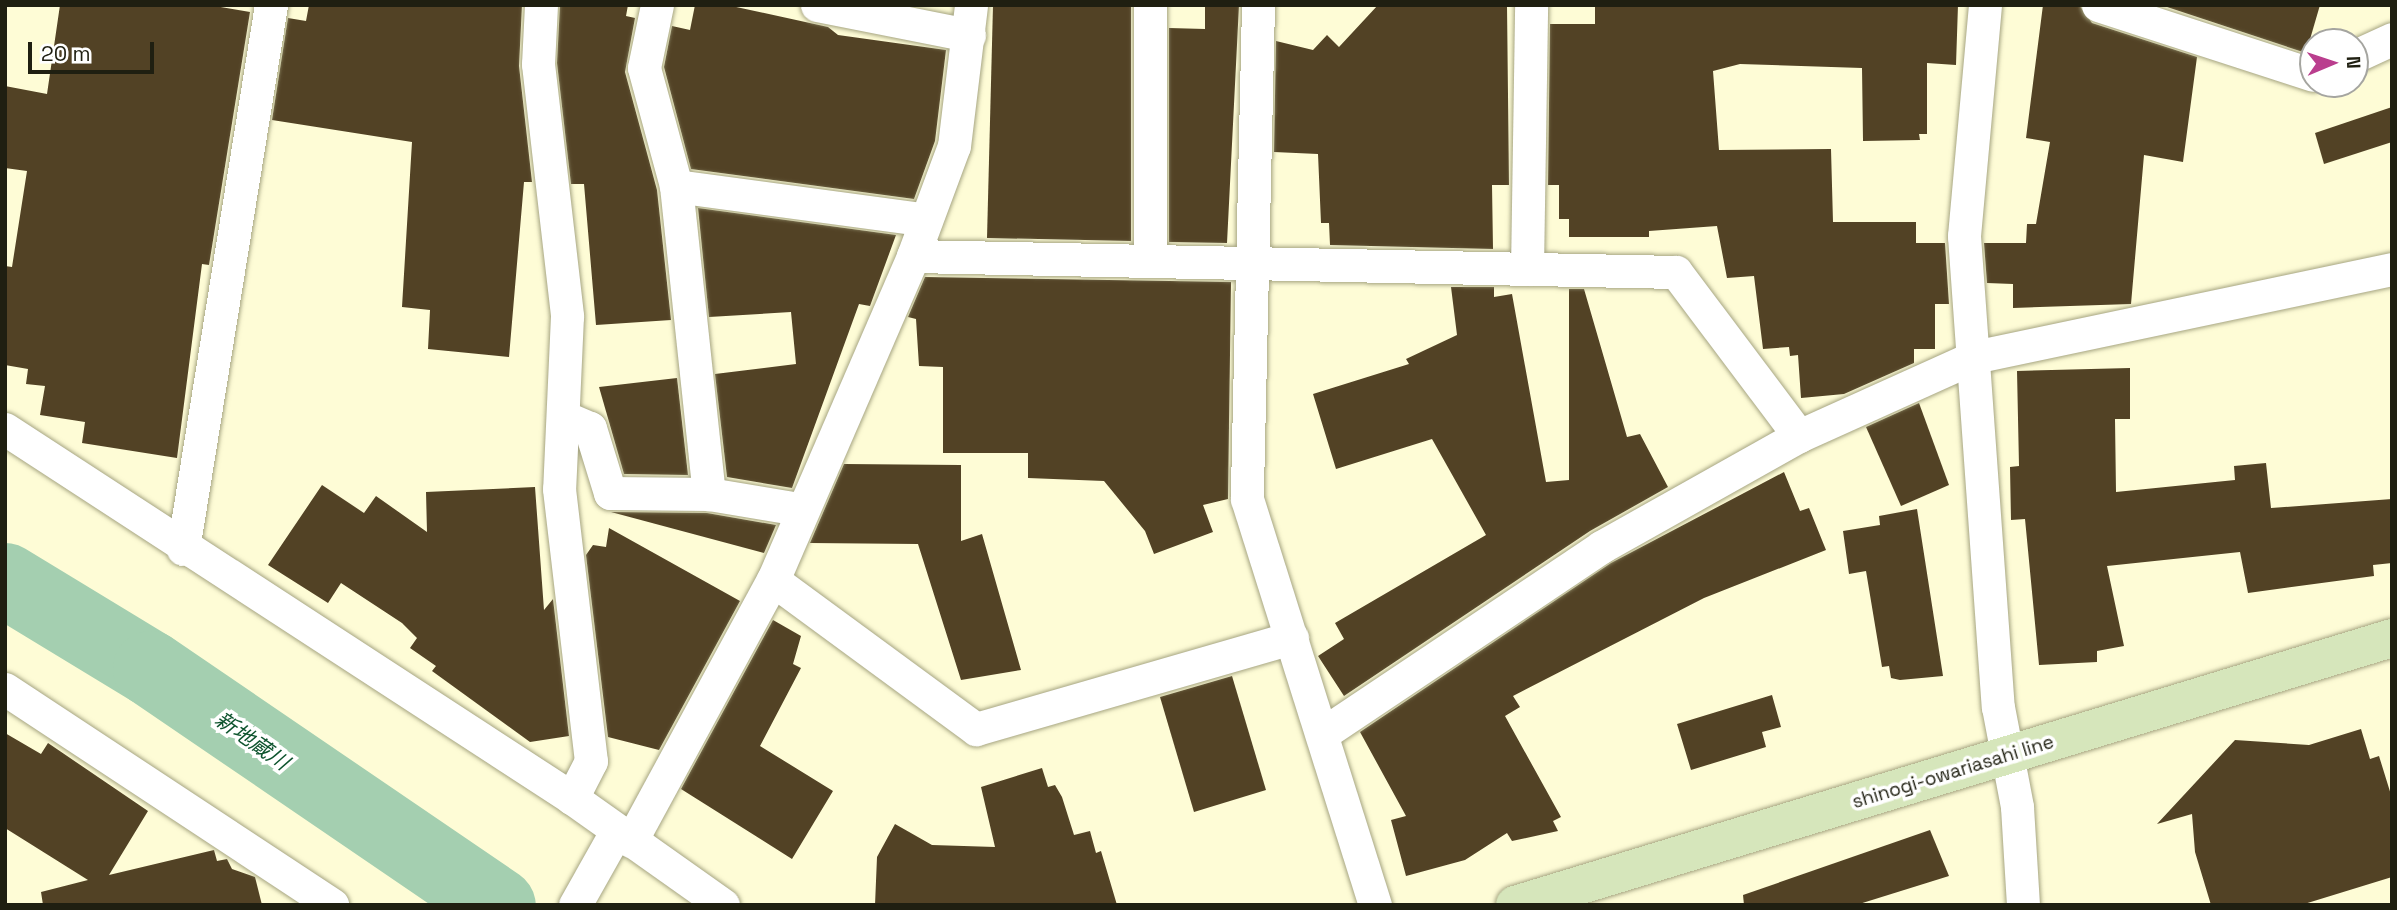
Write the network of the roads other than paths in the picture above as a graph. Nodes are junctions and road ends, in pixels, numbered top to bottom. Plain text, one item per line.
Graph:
1 (271, 5) edge
2 (541, 5) edge
3 (657, 5) edge
4 (817, 5) edge
5 (1150, 5) edge
6 (1258, 5) edge
7 (1531, 5) edge
8 (1985, 5) edge
9 (2098, 5) edge
10 (970, 20) edge
11 (2392, 39) edge
12 (2369, 50) edge
13 (2299, 70) edge
14 (676, 186) junction
15 (926, 220) junction
16 (913, 256) junction
17 (1150, 258) junction
18 (1248, 264) junction
19 (1527, 269) junction
20 (2392, 269) edge
21 (1974, 356) junction
22 (566, 418) junction
23 (5, 429) edge
24 (1799, 436) junction
25 (709, 494) junction
26 (799, 509) junction
27 (183, 549) junction
28 (773, 580) junction
29 (1292, 638) junction
30 (2392, 638) edge
31 (5, 689) edge
32 (1322, 734) junction
33 (2004, 756) junction
34 (572, 798) junction
35 (617, 841) junction
36 (1563, 898) edge
37 (332, 905) edge
38 (575, 905) edge
39 (723, 905) edge
40 (1375, 905) edge
41 (1515, 905) edge
42 (2023, 905) edge

1 - 27 street
2 - 22 street
3 - 14 street
4 - 10 street
5 - 17 street
6 - 18 street
7 - 19 street
8 - 21 street
9 - 13 street
10 - 15 street
11 - 12 street
14 - 15 street
14 - 25 street
15 - 16 street
16 - 17 street
16 - 26 street
17 - 18 street
18 - 19 street
18 - 29 street
19 - 24 street
20 - 21 street
21 - 24 street
21 - 33 street
22 - 25 street
22 - 34 street
23 - 27 street
24 - 32 street
25 - 26 street
26 - 28 street
27 - 34 street
28 - 29 street
28 - 35 street
29 - 32 street
30 - 33 main road, shinogi-owariasahi line
31 - 37 street
32 - 40 street
33 - 36 main road, shinogi-owariasahi line
33 - 42 street
34 - 35 street
35 - 38 street
35 - 39 street
36 - 41 main road, shinogi-owariasahi line

